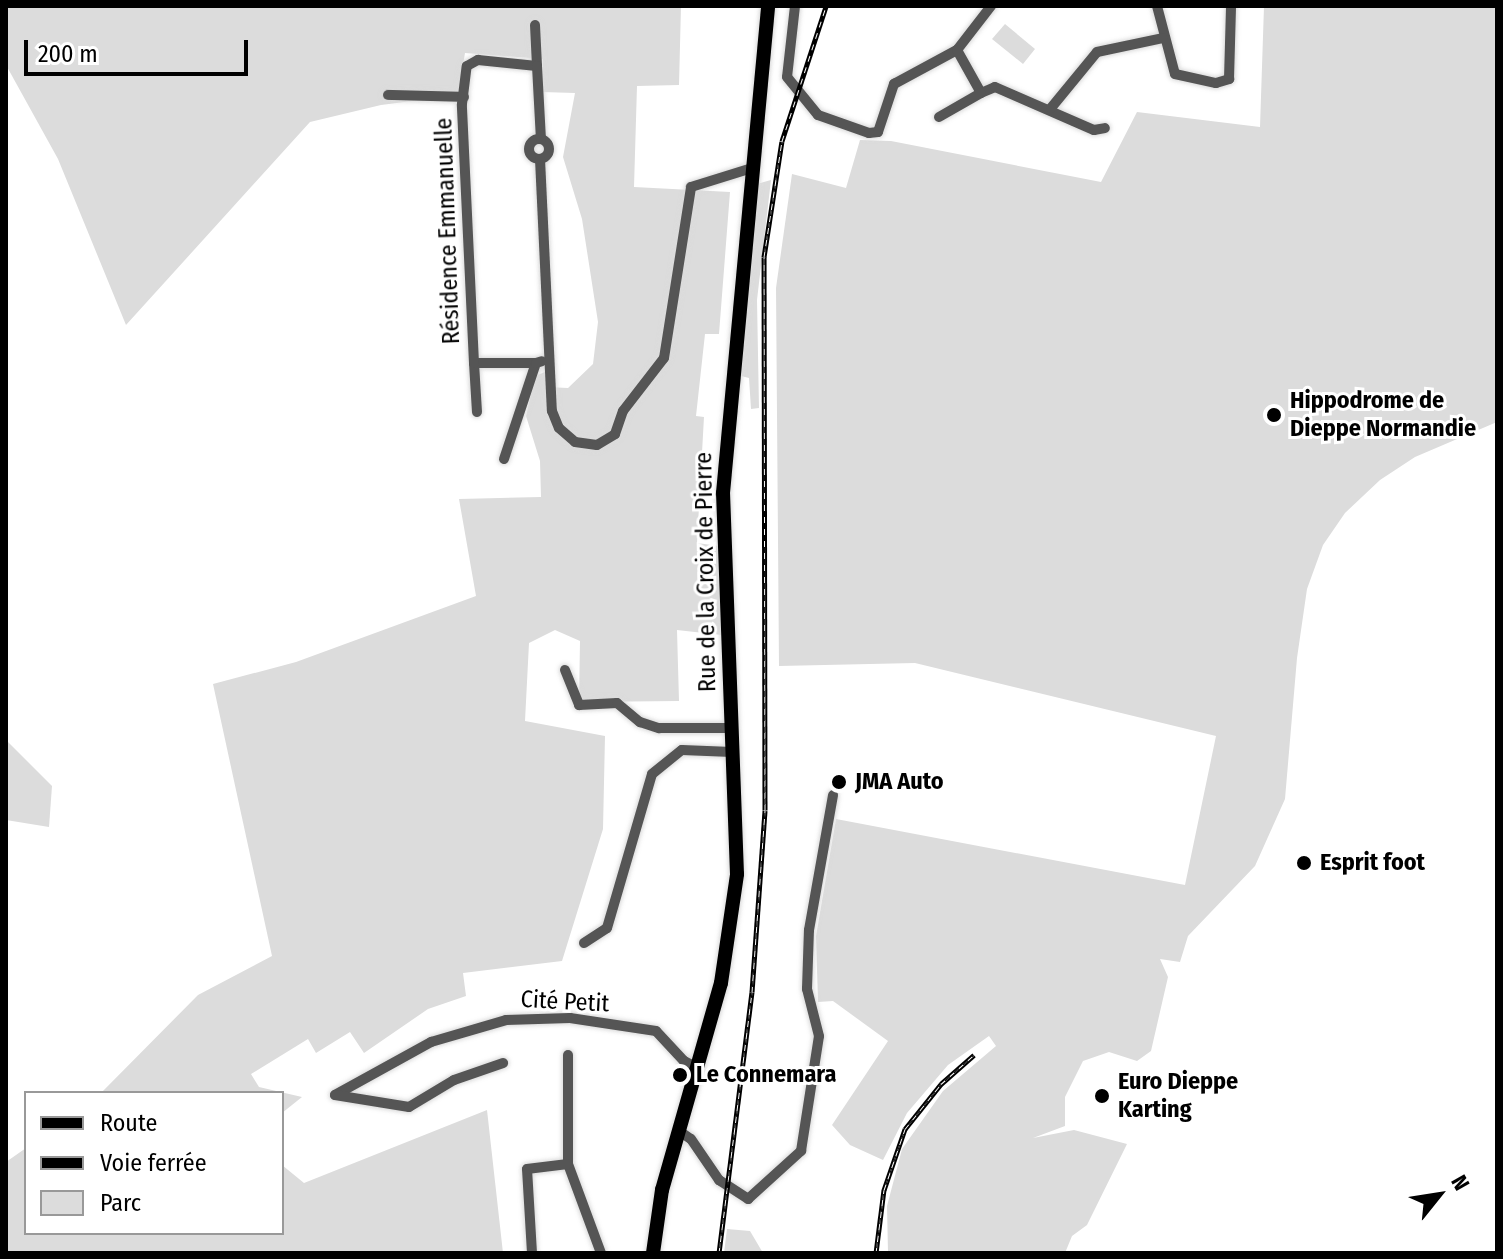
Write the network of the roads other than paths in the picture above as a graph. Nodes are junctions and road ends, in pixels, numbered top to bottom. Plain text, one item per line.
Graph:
1 (768, 6) edge
2 (795, 6) edge
3 (991, 6) edge
4 (1157, 6) edge
5 (1231, 6) edge
6 (535, 25) dead end
7 (1163, 38) junction
8 (957, 50) junction
9 (537, 66) junction
10 (981, 93) junction
11 (388, 95) dead end
12 (464, 97) junction
13 (1051, 108) junction
14 (939, 117) dead end
15 (1105, 128) dead end
16 (752, 168) junction
17 (548, 360) junction
18 (474, 363) junction
19 (536, 363) junction
20 (477, 412) dead end
21 (504, 459) dead end
22 (565, 670) dead end
23 (731, 728) junction
24 (732, 752) junction
25 (833, 795) dead end
26 (584, 943) dead end
27 (568, 1055) dead end
28 (503, 1063) dead end
29 (698, 1068) junction
30 (679, 1131) junction
31 (568, 1164) junction
32 (532, 1253) edge
33 (601, 1253) edge
34 (653, 1253) edge

1 - 16 main road, Rue de la Croix de Pierre
2 - 8 street
3 - 8 street
4 - 7 street
5 - 7 street
6 - 9 street
7 - 13 street
8 - 10 street
9 - 12 street, Résidence Emmanuelle
9 - 17 street
10 - 13 street
10 - 14 street
11 - 12 street, Résidence Emmanuelle
12 - 18 street, Résidence Emmanuelle
13 - 15 street
16 - 17 street
16 - 23 main road, Rue de la Croix de Pierre
17 - 19 street, Résidence Emmanuelle
18 - 19 street, Résidence Emmanuelle
18 - 20 street, Résidence Emmanuelle
19 - 21 street
22 - 23 street
23 - 24 main road, Rue de la Croix de Pierre
24 - 26 street
24 - 29 main road, Rue de la Croix de Pierre
25 - 30 street
27 - 31 street
28 - 29 street, Cité Petit
29 - 30 main road, Rue de la Croix de Pierre
30 - 34 main road, Rue de la Croix de Pierre
31 - 32 street
31 - 33 street

